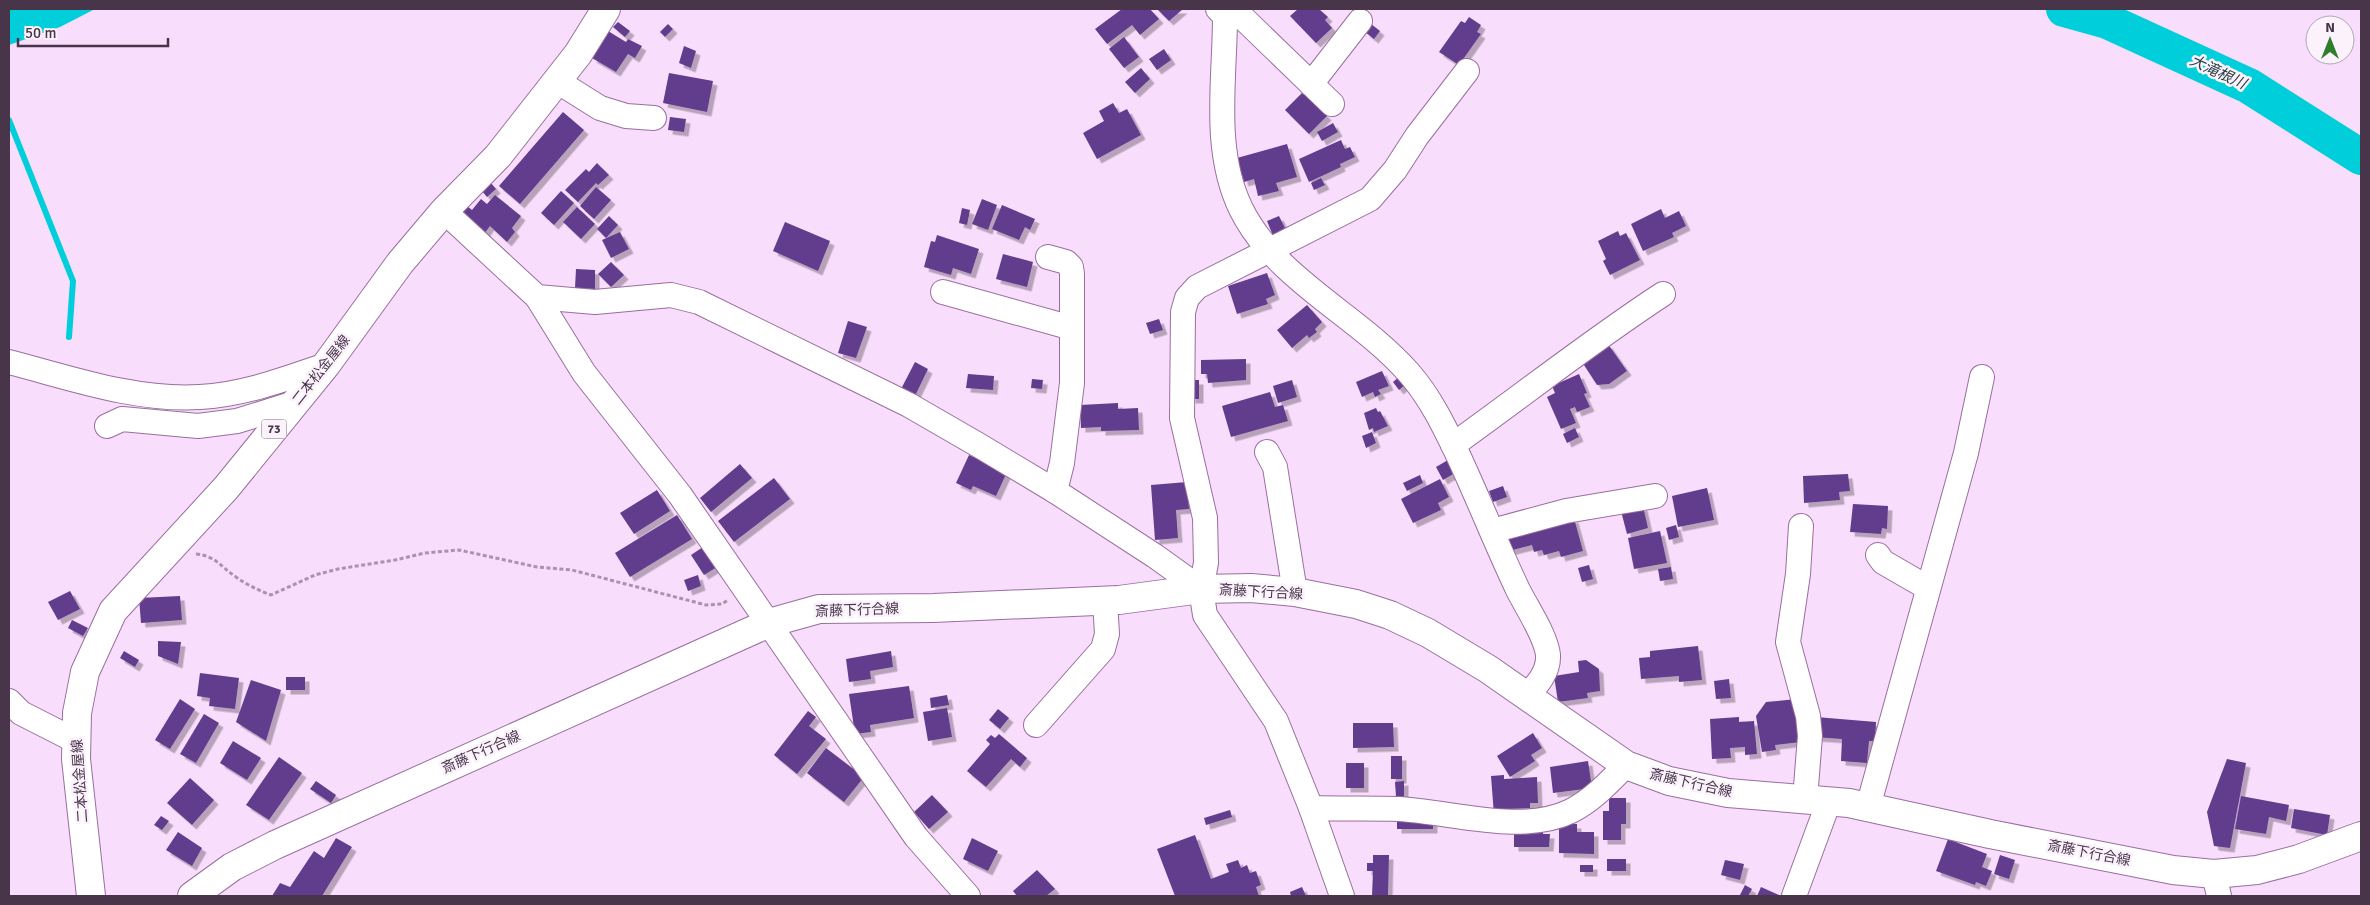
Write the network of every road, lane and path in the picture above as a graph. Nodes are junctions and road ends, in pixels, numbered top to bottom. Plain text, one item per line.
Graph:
1 (606, 9) edge
2 (1221, 12) edge
3 (1360, 21) dead end
4 (1467, 71) dead end
5 (557, 81) junction
6 (1311, 84) junction
7 (1332, 104) dead end
8 (654, 118) dead end
9 (444, 211) junction
10 (1267, 250) junction
11 (1048, 257) dead end
12 (943, 292) dead end
13 (1662, 294) dead end
14 (537, 297) junction
15 (1072, 328) junction
16 (9, 362) edge
17 (326, 365) junction
18 (1982, 377) dead end
19 (295, 403) junction
20 (106, 426) dead end
21 (1453, 445) junction
22 (1267, 452) dead end
23 (1055, 491) junction
24 (1655, 496) dead end
25 (1801, 526) dead end
26 (1492, 531) junction
27 (168, 551) junction
28 (1878, 555) dead end
29 (744, 588) junction
30 (1928, 588) junction
31 (1200, 589) junction
32 (1295, 592) junction
33 (1105, 601) junction
34 (769, 623) junction
35 (1526, 697) junction
36 (9, 701) edge
37 (1036, 725) dead end
38 (76, 741) junction
39 (1626, 765) junction
40 (1817, 800) junction
41 (1868, 807) junction
42 (1311, 808) junction
43 (2361, 836) edge
44 (2216, 885) edge
45 (91, 896) edge
46 (192, 896) edge
47 (968, 896) edge
48 (1342, 896) edge
49 (1794, 896) edge

1 - 5 main road, 二本松金屋線 / 73
2 - 6 street
2 - 10 street
3 - 6 street
4 - 10 street
5 - 8 street
5 - 9 main road, 二本松金屋線 / 73
6 - 7 street
9 - 14 street
9 - 17 main road, 二本松金屋線 / 73
10 - 21 street
10 - 31 street
11 - 15 street
12 - 15 street
13 - 21 street
14 - 23 street
14 - 29 street
15 - 23 street
16 - 17 street
17 - 19 main road, 二本松金屋線 / 73
18 - 30 street
19 - 20 street
19 - 27 main road, 二本松金屋線 / 73
21 - 26 street
22 - 32 street
23 - 31 street
24 - 26 street
25 - 40 street
26 - 35 street
27 - 29 path
27 - 38 main road, 二本松金屋線 / 73
28 - 30 street
29 - 34 street
30 - 41 street
31 - 32 main road, 斎藤下行合線
31 - 33 main road, 斎藤下行合線
31 - 42 street
32 - 35 main road, 斎藤下行合線
33 - 34 main road, 斎藤下行合線
33 - 37 street
34 - 46 main road, 斎藤下行合線
34 - 47 street
35 - 39 main road, 斎藤下行合線
36 - 38 street
38 - 45 main road, 二本松金屋線 / 73
39 - 40 main road, 斎藤下行合線
39 - 42 street
40 - 41 main road, 斎藤下行合線
40 - 49 street
41 - 44 main road, 斎藤下行合線
42 - 48 street
43 - 44 main road, 斎藤下行合線

